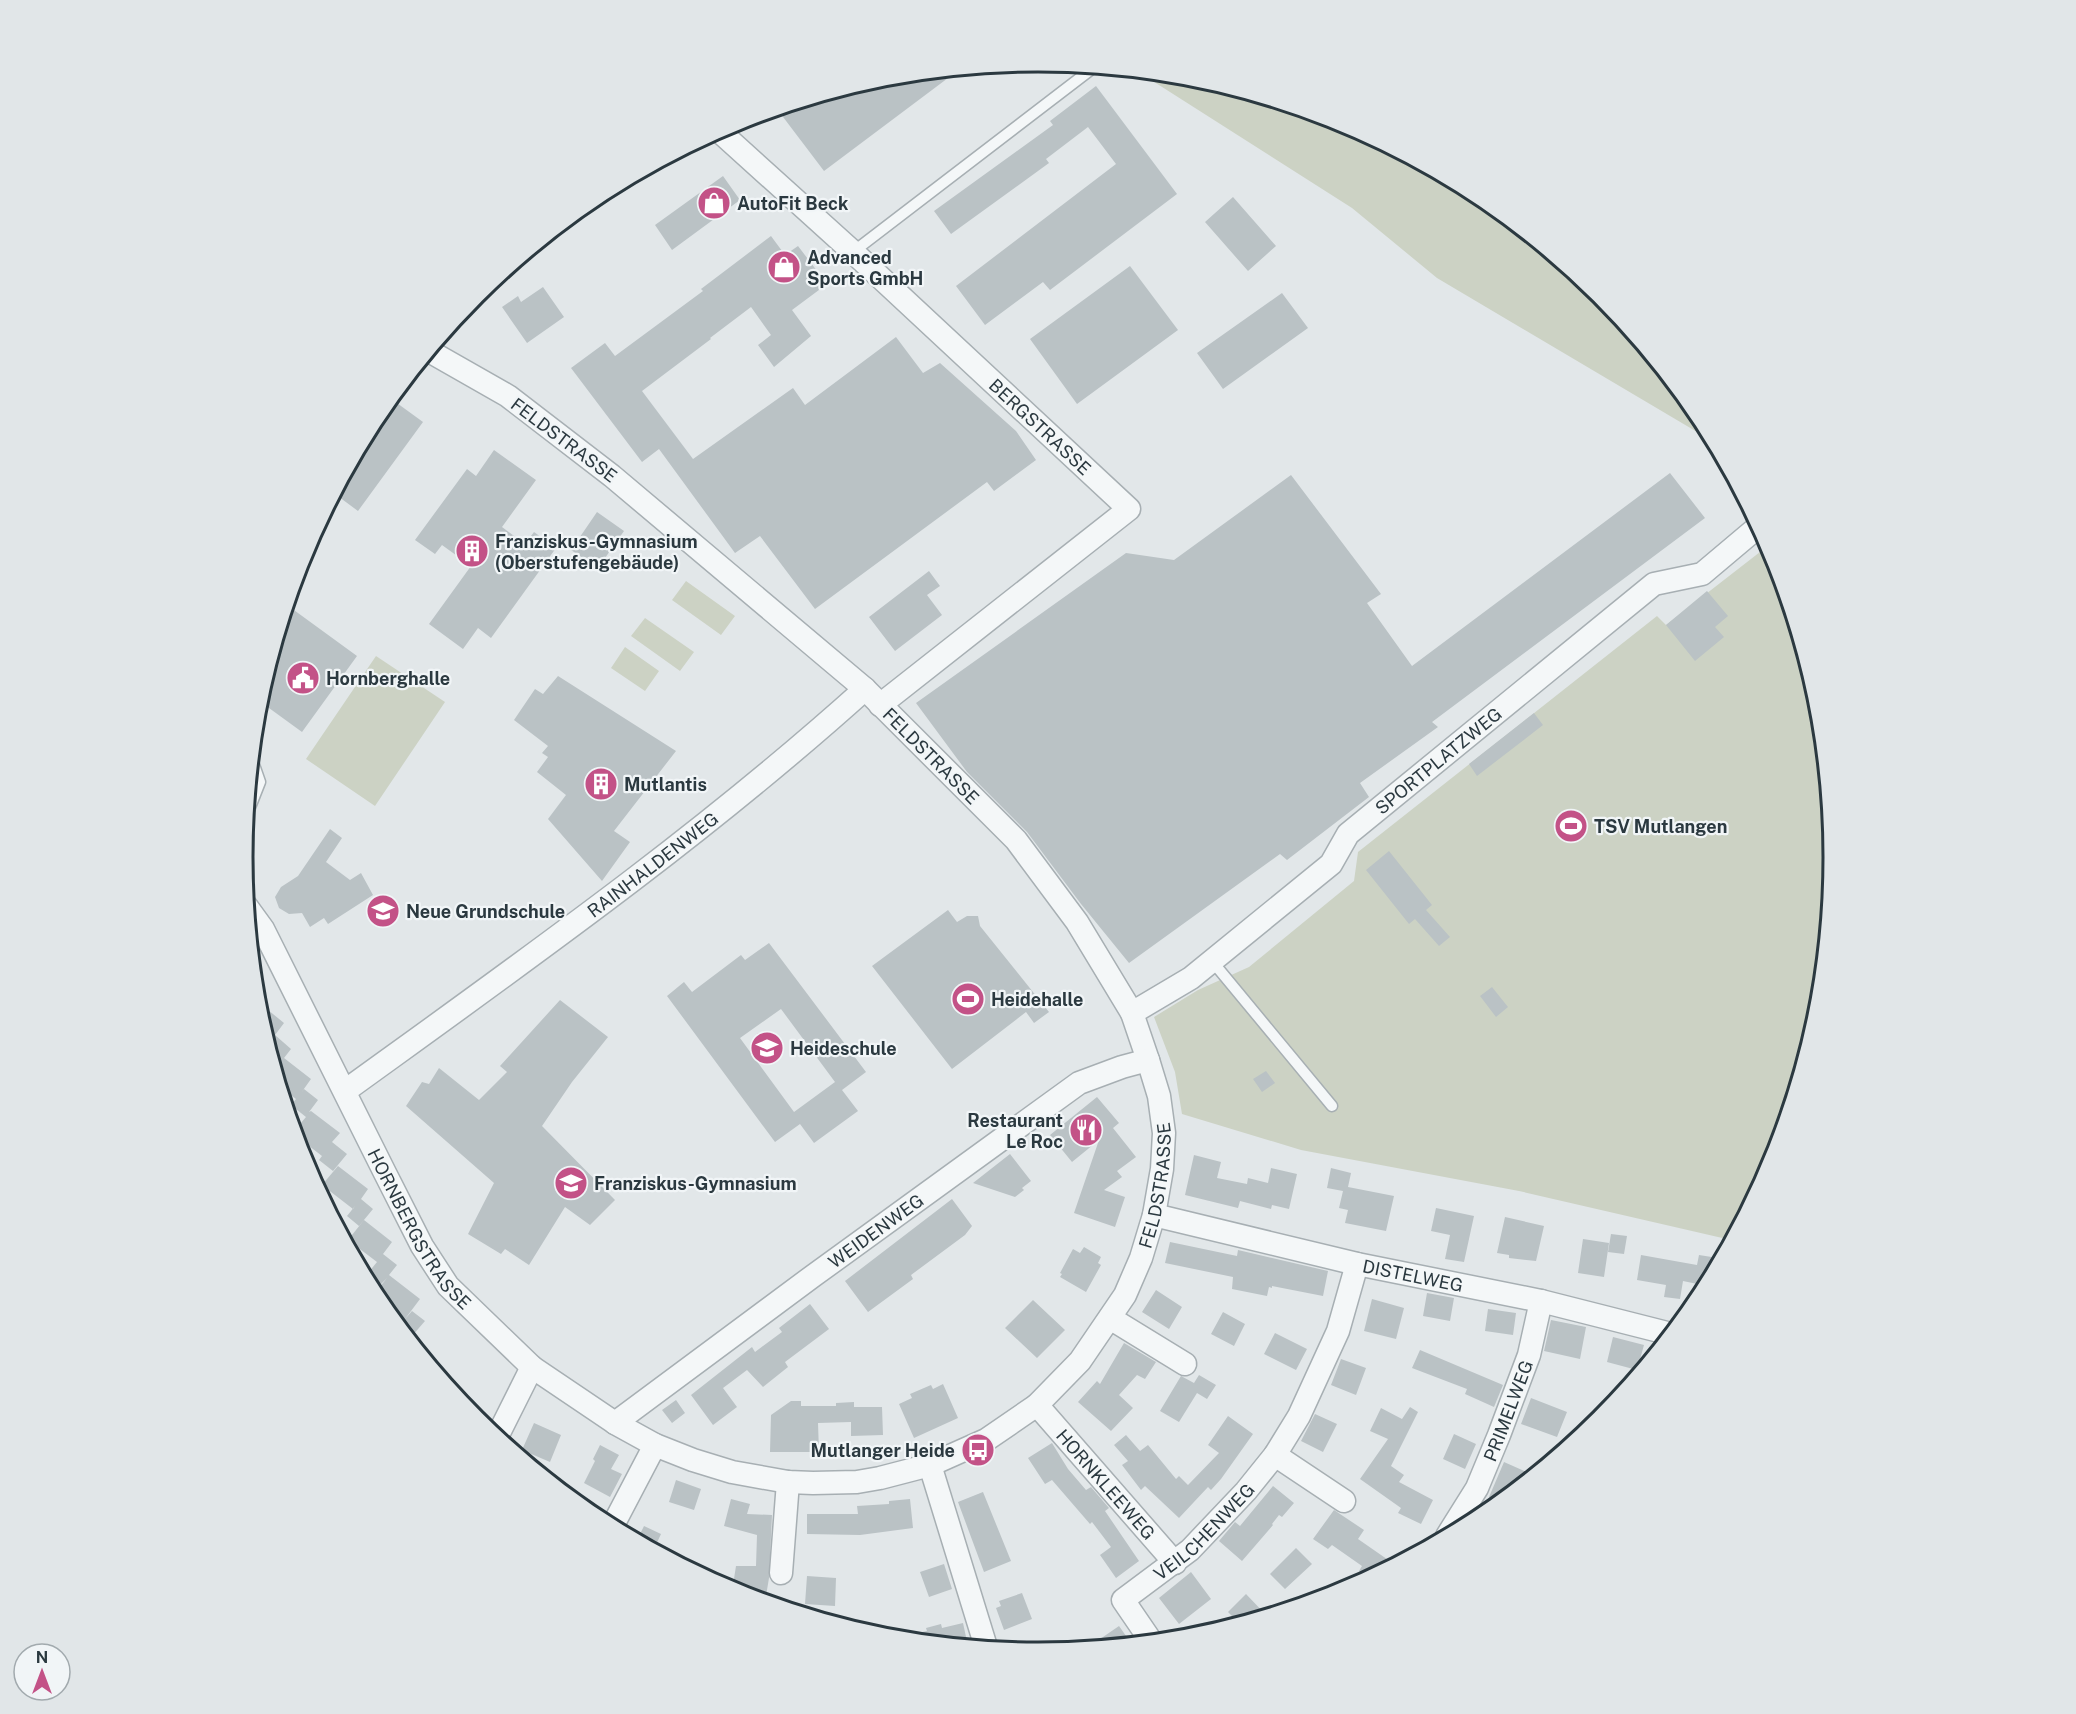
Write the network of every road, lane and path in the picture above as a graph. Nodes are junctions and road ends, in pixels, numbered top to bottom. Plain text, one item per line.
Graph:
1 (1085, 74) edge
2 (726, 137) edge
3 (853, 252) junction
4 (435, 355) edge
5 (1752, 532) edge
6 (872, 697) junction
7 (258, 776) edge
8 (256, 791) edge
9 (256, 918) edge
10 (1212, 961) junction
11 (1132, 1013) junction
12 (1148, 1060) junction
13 (345, 1091) junction
14 (1332, 1106) dead end
15 (1154, 1215) junction
16 (1357, 1264) junction
17 (1542, 1301) junction
18 (1110, 1318) junction
19 (1663, 1332) edge
20 (1185, 1364) dead end
21 (532, 1368) junction
22 (1037, 1405) junction
23 (615, 1423) junction
24 (501, 1429) edge
25 (654, 1445) junction
26 (1275, 1455) junction
27 (693, 1460) joint
28 (930, 1465) junction
29 (788, 1482) junction
30 (1344, 1501) dead end
31 (1467, 1514) edge
32 (616, 1519) edge
33 (1175, 1563) junction
34 (781, 1573) dead end
35 (1146, 1634) edge
36 (984, 1640) edge

1 - 3 lane
2 - 3 street, BERGSTRASSE
3 - 6 street, BERGSTRASSE
4 - 6 street, FELDSTRASSE
5 - 10 street, SPORTPLATZWEG
6 - 11 street, FELDSTRASSE
6 - 13 street, RAINHALDENWEG
7 - 8 lane
9 - 13 street, HORNBERGSTRASSE
10 - 11 street, SPORTPLATZWEG
10 - 14 lane
11 - 12 street, FELDSTRASSE
12 - 15 street, FELDSTRASSE
12 - 23 street, WEIDENWEG
13 - 21 street, HORNBERGSTRASSE
15 - 16 street, DISTELWEG
15 - 18 street, FELDSTRASSE
16 - 17 street, DISTELWEG
16 - 26 street, VEILCHENWEG
17 - 19 street, DISTELWEG
17 - 31 street, PRIMELWEG
18 - 20 street
18 - 22 street, FELDSTRASSE
21 - 23 street, HORNBERGSTRASSE
21 - 24 street
22 - 28 street, FELDSTRASSE
22 - 33 street, HORNKLEEWEG
23 - 25 street, HORNBERGSTRASSE
25 - 27 street, HORNBERGSTRASSE
25 - 32 street
26 - 30 street
26 - 33 street, VEILCHENWEG
27 - 29 street, FELDSTRASSE
28 - 29 street, FELDSTRASSE
28 - 36 street
29 - 34 street
33 - 35 street, VEILCHENWEG

